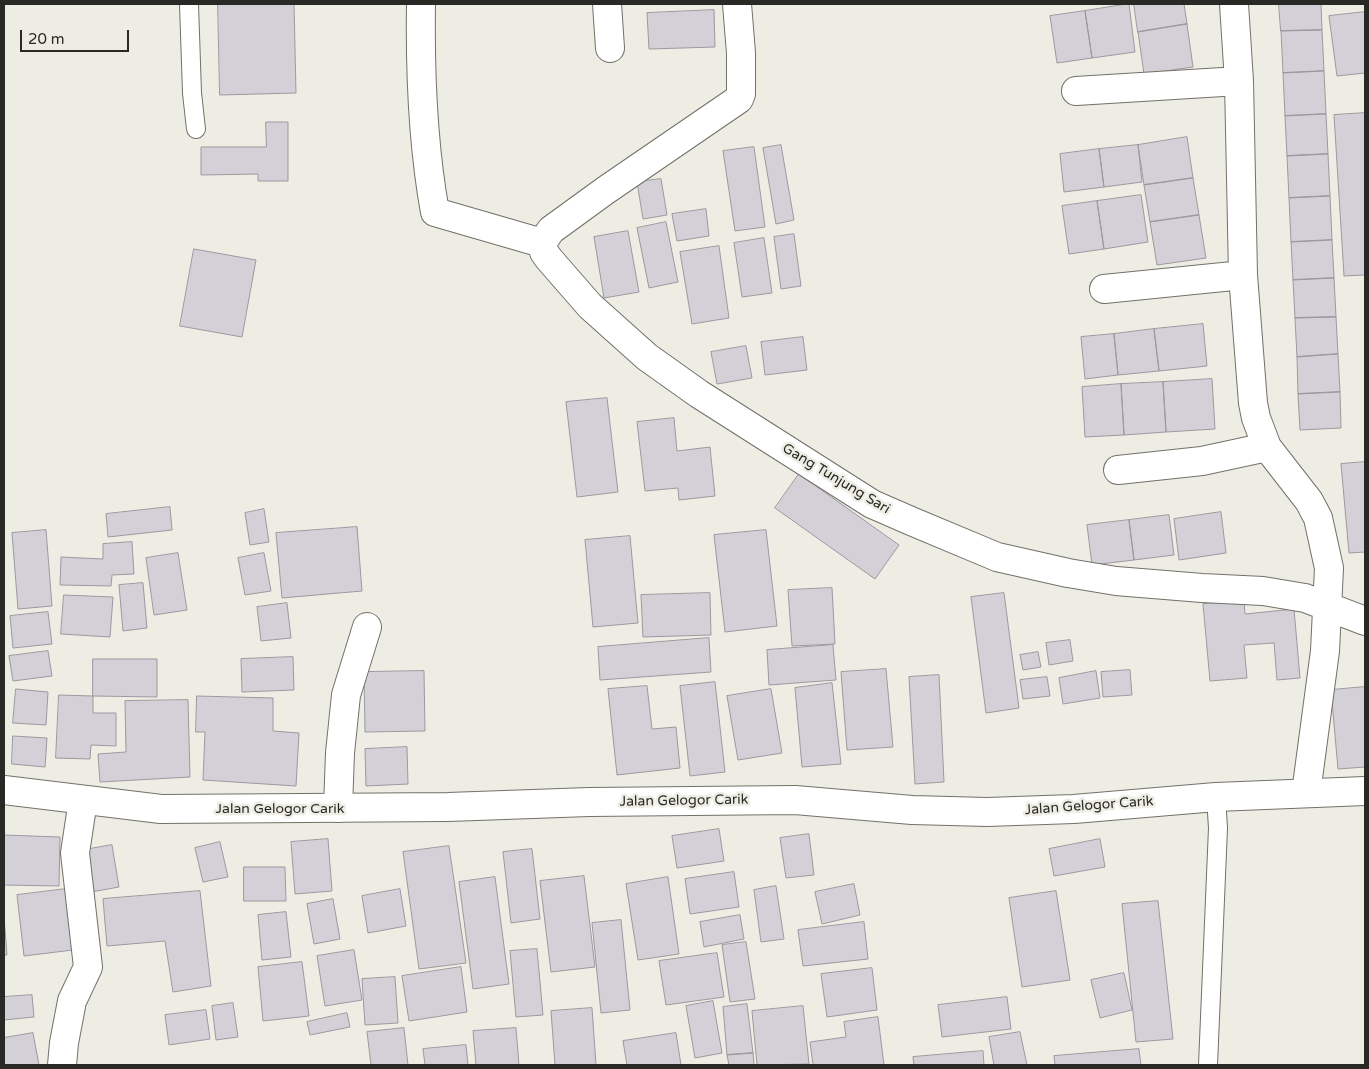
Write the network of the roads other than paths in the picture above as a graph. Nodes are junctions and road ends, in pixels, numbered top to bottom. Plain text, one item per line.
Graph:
1 (189, 4) edge
2 (421, 4) edge
3 (607, 4) edge
4 (737, 4) edge
5 (1234, 4) edge
6 (610, 48) dead end
7 (1239, 81) junction
8 (1076, 91) dead end
9 (196, 129) dead end
10 (542, 243) junction
11 (1243, 275) junction
12 (1104, 289) dead end
13 (1267, 447) junction
14 (1118, 470) dead end
15 (1328, 608) junction
16 (1365, 621) edge
17 (366, 628) dead end
18 (4, 790) edge
19 (1365, 791) edge
20 (1306, 793) junction
21 (1216, 796) junction
22 (83, 800) junction
23 (338, 808) junction
24 (62, 1065) edge
25 (1208, 1065) edge

1 - 9 lane
2 - 10 street
3 - 6 street
4 - 10 street
5 - 7 street
7 - 8 street
7 - 11 street
10 - 15 street, Gang Tunjung Sari
11 - 12 street
11 - 13 street
13 - 14 street
13 - 15 street
15 - 16 street, Gang Tunjung Sari
15 - 20 street
17 - 23 street
18 - 22 street, Jalan Gelogor Carik
19 - 20 street, Jalan Gelogor Carik
20 - 21 street, Jalan Gelogor Carik
21 - 23 street, Jalan Gelogor Carik
21 - 25 lane
22 - 23 street, Jalan Gelogor Carik
22 - 24 street

